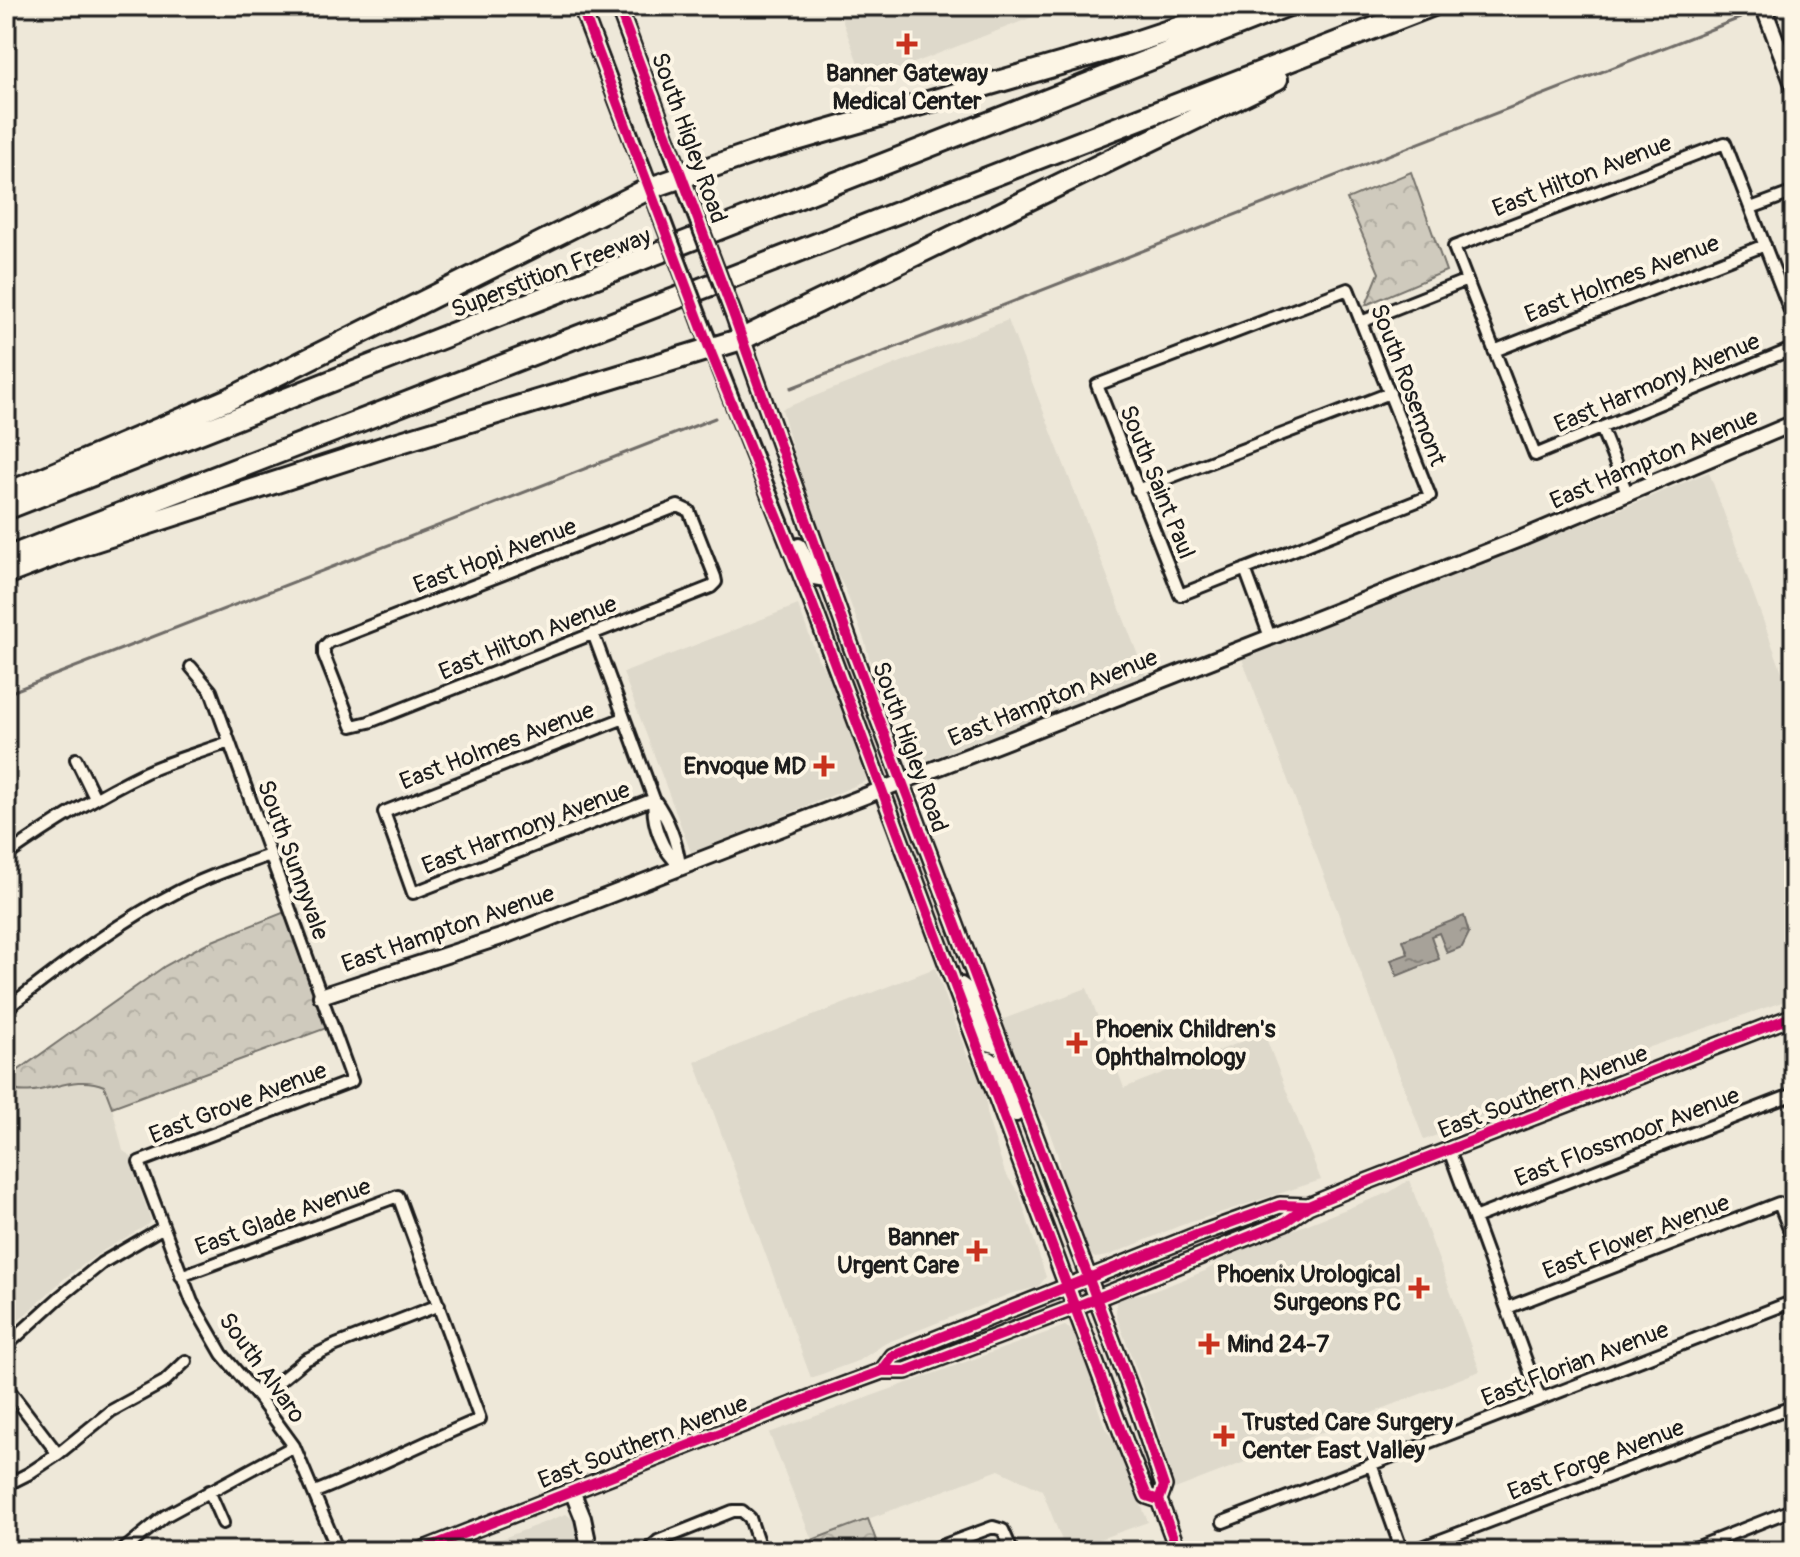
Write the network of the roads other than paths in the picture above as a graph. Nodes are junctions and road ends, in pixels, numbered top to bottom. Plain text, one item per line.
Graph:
1 (618, 6) edge
2 (1244, 6) edge
3 (1286, 6) edge
4 (1431, 6) edge
5 (1763, 6) edge
6 (582, 9) edge
7 (1354, 37) junction
8 (1794, 87) edge
9 (682, 177) junction
10 (650, 188) junction
11 (1794, 192) edge
12 (1751, 208) junction
13 (1765, 245) junction
14 (1467, 280) junction
15 (1794, 321) edge
16 (1361, 322) junction
17 (742, 339) junction
18 (1794, 348) edge
19 (710, 350) junction
20 (1494, 351) junction
21 (1097, 385) joint
22 (1390, 393) junction
23 (1794, 423) edge
24 (1602, 430) junction
25 (761, 477) junction
26 (1137, 490) junction
27 (6, 494) edge
28 (1628, 495) junction
29 (683, 507) joint
30 (6, 509) edge
31 (6, 558) edge
32 (1245, 569) junction
33 (6, 574) edge
34 (826, 579) junction
35 (593, 633) junction
36 (1270, 637) junction
37 (191, 667) dead end
38 (624, 718) junction
39 (352, 726) joint
40 (229, 742) junction
41 (76, 759) dead end
42 (901, 782) junction
43 (882, 789) junction
44 (95, 798) junction
45 (654, 799) junction
46 (270, 855) junction
47 (6, 856) edge
48 (680, 866) junction
49 (413, 893) joint
50 (954, 980) junction
51 (321, 996) junction
52 (6, 1009) edge
53 (1794, 1016) edge
54 (1000, 1046) junction
55 (984, 1061) junction
56 (352, 1081) joint
57 (1794, 1094) edge
58 (1034, 1136) junction
59 (1449, 1150) junction
60 (139, 1162) joint
61 (1308, 1206) junction
62 (1474, 1218) junction
63 (162, 1228) junction
64 (1794, 1242) edge
65 (181, 1276) junction
66 (1088, 1277) junction
67 (1066, 1286) junction
68 (1096, 1298) junction
69 (1794, 1301) edge
70 (439, 1305) junction
71 (1075, 1307) junction
72 (1507, 1308) junction
73 (6, 1346) edge
74 (186, 1361) dead end
75 (882, 1371) junction
76 (6, 1386) edge
77 (259, 1398) junction
78 (1540, 1399) junction
79 (1794, 1406) edge
80 (294, 1446) junction
81 (58, 1454) junction
82 (1371, 1464) junction
83 (6, 1485) edge
84 (209, 1491) junction
85 (572, 1491) junction
86 (315, 1492) junction
87 (1159, 1500) junction
88 (1794, 1509) edge
89 (1223, 1522) dead end
90 (223, 1523) dead end
91 (651, 1549) edge
92 (122, 1551) edge
93 (338, 1551) edge
94 (419, 1551) edge
95 (590, 1551) edge
96 (761, 1551) edge
97 (928, 1551) edge
98 (1012, 1551) edge
99 (1082, 1551) edge
100 (1090, 1551) edge
101 (1178, 1551) edge
102 (1402, 1551) edge
103 (1412, 1551) edge
104 (1688, 1551) edge

1 - 9 main road, South Higley Road
2 - 9 highway
3 - 30 highway, Superstition Freeway
4 - 7 highway
5 - 8 main road
6 - 10 main road, South Higley Road
7 - 17 highway
7 - 31 highway
9 - 10 highway
9 - 17 main road, South Higley Road, bridge
10 - 19 main road, South Higley Road, bridge
10 - 27 highway
11 - 12 street
12 - 13 street
12 - 14 street, East Hilton Avenue
13 - 15 street
13 - 20 street, East Holmes Avenue
14 - 16 street
14 - 20 street
16 - 21 street, South Rosemont
16 - 22 street, South Rosemont
17 - 19 highway
17 - 34 main road, South Higley Road
18 - 24 street, East Harmony Avenue
19 - 25 main road, South Higley Road
19 - 33 highway
20 - 24 street, East Harmony Avenue
21 - 26 street, South Saint Paul
22 - 26 street
22 - 32 street, South Rosemont
23 - 28 main road, East Hampton Avenue
24 - 28 street
25 - 34 main road
25 - 43 main road, South Higley Road
26 - 32 street, South Saint Paul
28 - 36 main road, East Hampton Avenue
29 - 35 street, East Hilton Avenue
29 - 39 street, East Hopi Avenue
32 - 36 street
34 - 42 main road, South Higley Road
35 - 38 street
35 - 39 street, East Hilton Avenue
36 - 42 main road, East Hampton Avenue
37 - 40 street, South Sunnyvale
38 - 45 street
38 - 49 street, East Holmes Avenue
40 - 44 street
40 - 46 street, South Sunnyvale
41 - 44 street
42 - 43 main road, East Hampton Avenue
42 - 54 main road, South Higley Road
43 - 48 main road, East Hampton Avenue
43 - 50 main road, South Higley Road
44 - 47 street
45 - 48 street
45 - 49 street, East Harmony Avenue
46 - 51 street, South Sunnyvale
46 - 52 street
48 - 51 main road, East Hampton Avenue
50 - 54 main road
50 - 55 main road, South Higley Road
51 - 56 street, South Sunnyvale
53 - 59 main road, East Southern Avenue
54 - 58 main road, South Higley Road
55 - 58 main road
55 - 67 main road, South Higley Road
56 - 60 street, East Grove Avenue
57 - 62 street, East Flossmoor Avenue
58 - 66 main road, South Higley Road
59 - 61 main road, East Southern Avenue
59 - 62 street
60 - 63 street, South Alvaro
61 - 66 main road, East Southern Avenue
61 - 68 main road, East Southern Avenue
62 - 72 street
63 - 65 street, South Alvaro
63 - 73 street, East Glade Avenue
64 - 72 street, East Flower Avenue
65 - 70 street, East Glade Avenue
65 - 77 street, South Alvaro
66 - 67 main road, East Southern Avenue
66 - 68 main road, South Higley Road
67 - 71 main road, South Higley Road
67 - 75 main road, East Southern Avenue
68 - 71 main road, East Southern Avenue
68 - 87 main road, South Higley Road
69 - 78 street, East Florian Avenue
70 - 77 street
70 - 86 street
71 - 75 main road, East Southern Avenue
71 - 87 main road, South Higley Road
72 - 78 street
74 - 81 street
75 - 85 main road, East Southern Avenue
76 - 81 street
77 - 80 street, South Alvaro
78 - 82 street, East Florian Avenue
79 - 103 street, East Forge Avenue
80 - 84 street
80 - 86 street, South Alvaro
81 - 83 street
82 - 89 street, East Florian Avenue
82 - 102 street
84 - 90 street
84 - 92 street
85 - 94 main road, East Southern Avenue
85 - 95 main road
86 - 93 street, South Alvaro
87 - 101 main road, South Higley Road
88 - 104 street
91 - 96 street
97 - 98 street
99 - 100 street

